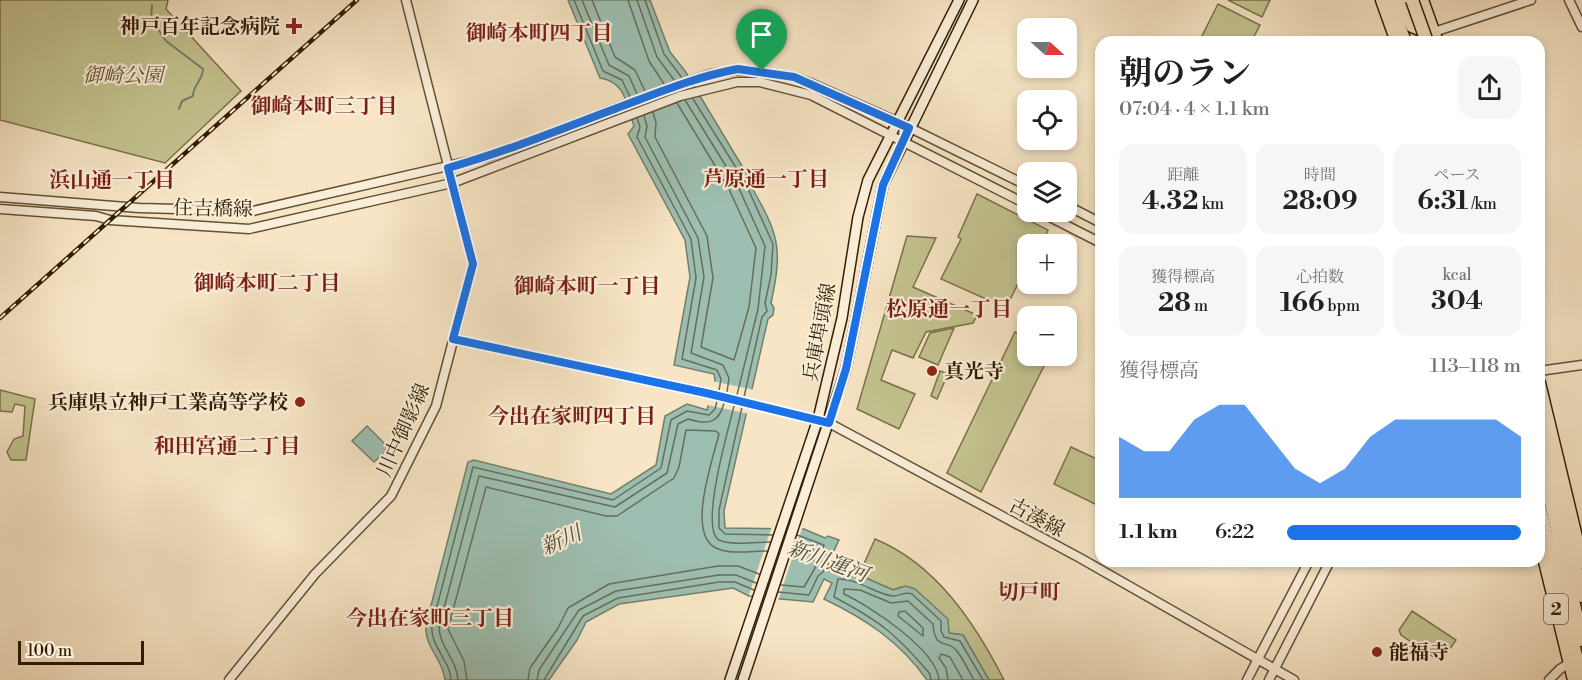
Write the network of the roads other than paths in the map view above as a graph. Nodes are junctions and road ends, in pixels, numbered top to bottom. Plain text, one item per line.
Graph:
1 (406, 0) edge
2 (959, 0) edge
3 (973, 0) edge
4 (1382, 0) edge
5 (1390, 0) edge
6 (1401, 0) edge
7 (1412, 0) edge
8 (1422, 0) edge
9 (1531, 0) edge
10 (1569, 0) edge
11 (1582, 27) edge
12 (1395, 36) edge
13 (1403, 36) edge
14 (1430, 36) edge
15 (1431, 36) edge
16 (1432, 36) edge
17 (1441, 36) edge
18 (896, 121) junction
19 (909, 128) junction
20 (890, 134) junction
21 (903, 141) junction
22 (448, 168) junction
23 (1017, 181) edge
24 (452, 183) junction
25 (0, 197) edge
26 (1017, 199) edge
27 (0, 209) edge
28 (1077, 211) edge
29 (1095, 220) edge
30 (1060, 222) edge
31 (1095, 240) edge
32 (851, 253) junction
33 (868, 256) junction
34 (842, 318) junction
35 (855, 320) junction
36 (453, 339) junction
37 (1582, 365) edge
38 (1545, 371) edge
39 (1545, 407) edge
40 (818, 419) junction
41 (829, 423) junction
42 (1545, 439) edge
43 (1545, 478) edge
44 (1545, 529) edge
45 (1545, 561) edge
46 (1582, 562) edge
47 (1306, 567) edge
48 (1327, 567) edge
49 (1582, 596) edge
50 (1582, 640) edge
51 (1259, 658) junction
52 (1570, 663) junction
53 (1276, 668) junction
54 (230, 680) edge
55 (730, 680) edge
56 (743, 680) edge
57 (1247, 680) edge
58 (1269, 680) edge
59 (1294, 680) edge
60 (1549, 680) edge
61 (1574, 680) edge
62 (1582, 680) edge

1 - 22 street, 川中御影線
2 - 18 main road, 兵庫埠頭線
3 - 19 main road, 兵庫埠頭線
4 - 12 highway
5 - 13 highway
6 - 14 highway
7 - 15 highway, bridge
8 - 16 highway
9 - 17 street
10 - 11 street
18 - 19 street, 住吉橋線
18 - 20 main road, 兵庫埠頭線
18 - 22 street, 住吉橋線
19 - 21 main road, 兵庫埠頭線
19 - 23 street
20 - 21 street
20 - 24 street, 住吉橋線
20 - 32 main road, 兵庫埠頭線
21 - 26 street
21 - 33 main road, 兵庫埠頭線
22 - 24 street, 川中御影線
22 - 25 street, 住吉橋線
24 - 27 street, 住吉橋線
24 - 36 street, 川中御影線
28 - 29 street
30 - 31 street
32 - 33 main road
32 - 34 main road, 兵庫埠頭線
33 - 35 main road, 兵庫埠頭線
34 - 35 main road
34 - 40 main road, 兵庫埠頭線
35 - 41 main road, 兵庫埠頭線
36 - 40 street, 古湊線
36 - 54 street, 川中御影線
37 - 38 street
39 - 46 highway
40 - 41 street, 古湊線
40 - 55 main road, 兵庫埠頭線
41 - 51 street, 古湊線
41 - 56 main road, 兵庫埠頭線
42 - 49 highway
43 - 50 highway
44 - 62 highway
45 - 52 highway, 2
47 - 51 street
48 - 53 street
51 - 53 street, 古湊線
51 - 57 street
52 - 60 street
52 - 61 highway, 2
53 - 58 street
53 - 59 street, 古湊線

